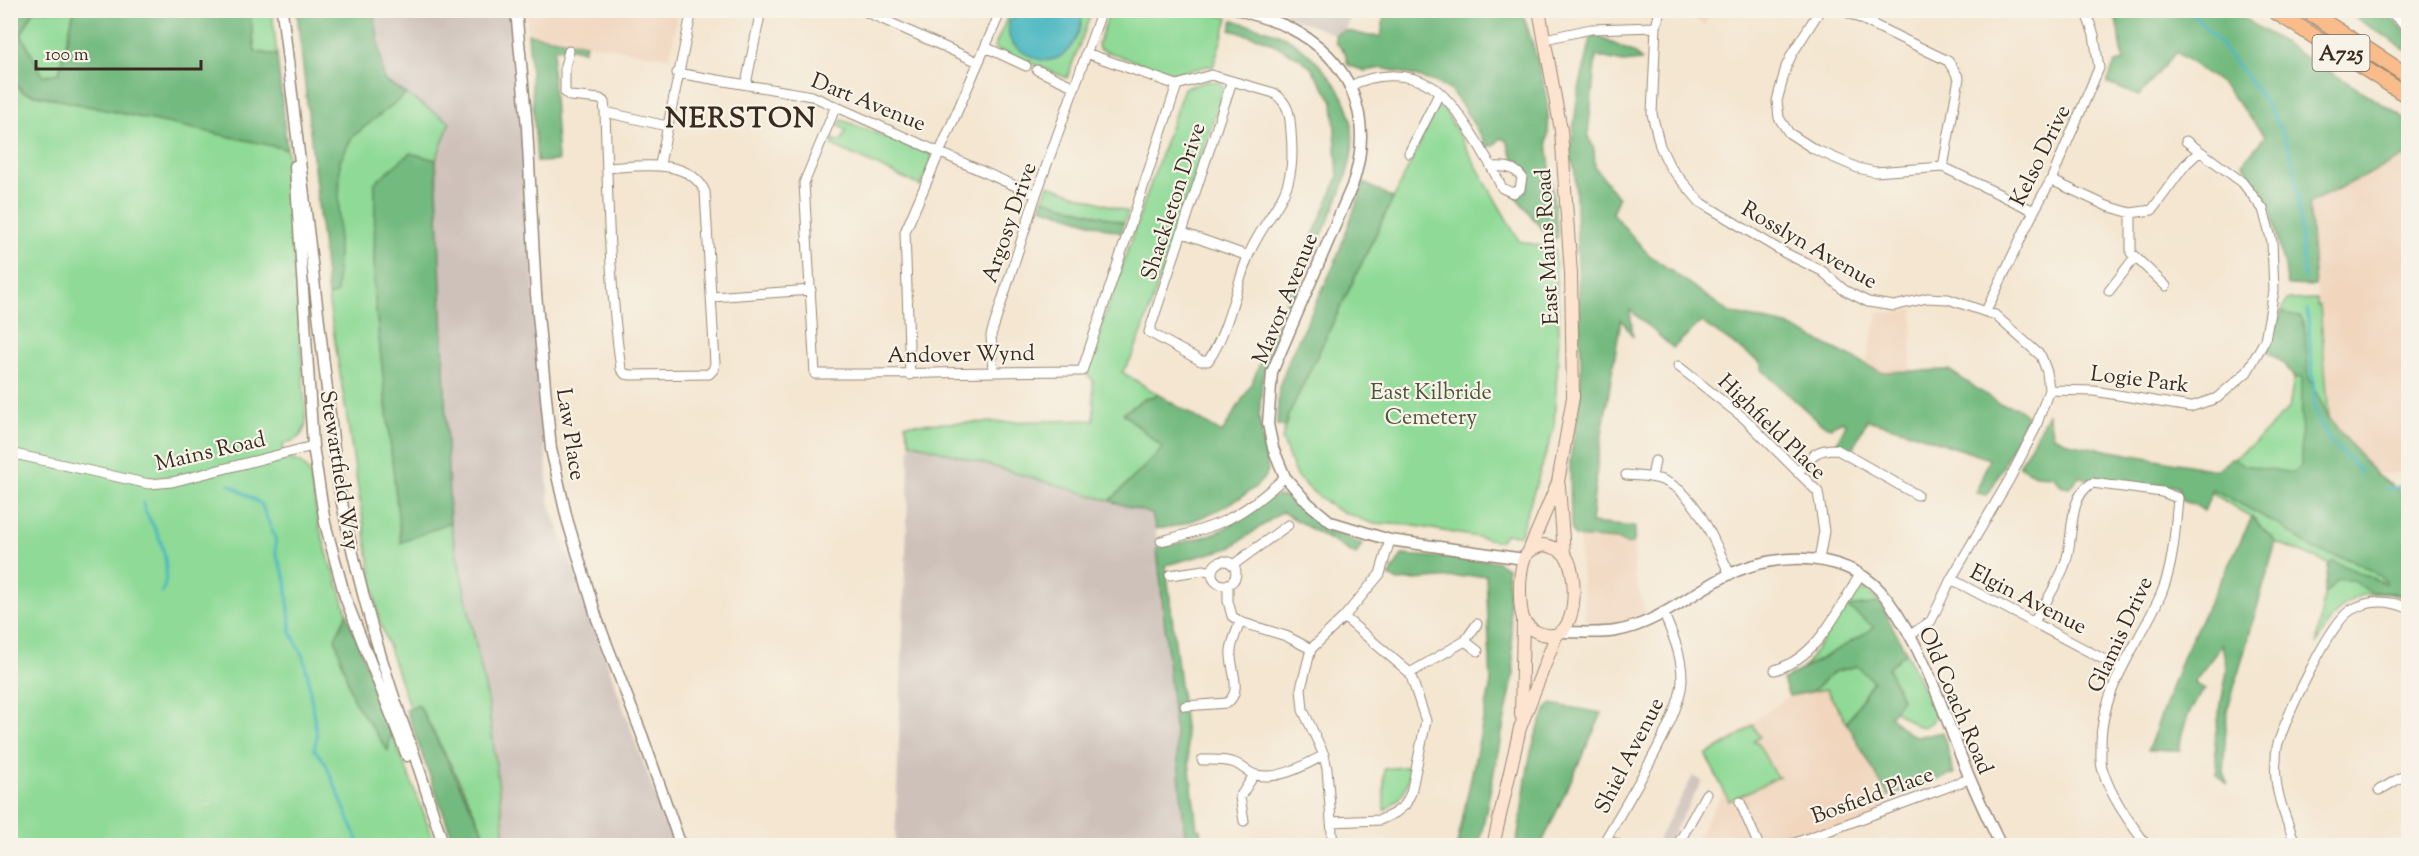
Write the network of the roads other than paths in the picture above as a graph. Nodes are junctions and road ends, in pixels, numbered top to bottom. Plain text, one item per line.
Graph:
1 (282, 10) edge
2 (516, 10) edge
3 (692, 10) edge
4 (761, 10) edge
5 (862, 10) edge
6 (1102, 10) edge
7 (1240, 10) edge
8 (1539, 10) edge
9 (1660, 10) edge
10 (1820, 10) edge
11 (1843, 10) edge
12 (2085, 10) edge
13 (2273, 10) edge
14 (2306, 10) edge
15 (2388, 10) edge
16 (2405, 10) edge
17 (999, 15) dead end
18 (2397, 19) junction
19 (1656, 27) junction
20 (2409, 28) edge
21 (1545, 39) junction
22 (985, 47) junction
23 (569, 51) dead end
24 (1086, 53) junction
25 (978, 62) junction
26 (1026, 66) dead end
27 (1037, 70) dead end
28 (678, 73) junction
29 (2409, 76) edge
30 (1232, 81) junction
31 (746, 84) junction
32 (1177, 85) junction
33 (1351, 86) junction
34 (1075, 87) junction
35 (1439, 94) junction
36 (2409, 96) edge
37 (836, 106) junction
38 (605, 112) junction
39 (667, 126) junction
40 (294, 127) junction
41 (2186, 141) dead end
42 (940, 150) junction
43 (2199, 152) junction
44 (1409, 153) dead end
45 (660, 164) junction
46 (1493, 167) dead end
47 (1943, 167) junction
48 (607, 168) junction
49 (2051, 180) junction
50 (1036, 195) junction
51 (2034, 211) junction
52 (2131, 213) junction
53 (1183, 233) junction
54 (1248, 256) junction
55 (2135, 256) junction
56 (2166, 286) dead end
57 (810, 290) junction
58 (2109, 291) dead end
59 (712, 297) junction
60 (1986, 311) junction
61 (1678, 366) dead end
62 (993, 371) junction
63 (910, 375) junction
64 (2049, 390) junction
65 (313, 446) junction
66 (10, 453) edge
67 (1655, 461) dead end
68 (1798, 473) junction
69 (1626, 475) dead end
70 (1285, 477) junction
71 (1652, 477) junction
72 (1558, 482) junction
73 (1917, 495) dead end
74 (1288, 525) dead end
75 (1390, 540) junction
76 (1161, 541) dead end
77 (1564, 554) junction
78 (1526, 556) junction
79 (1819, 560) junction
80 (1233, 565) junction
81 (1212, 572) junction
82 (1730, 574) junction
83 (1170, 575) dead end
84 (1860, 575) junction
85 (1951, 579) junction
86 (1228, 584) junction
87 (2409, 608) edge
88 (1663, 612) junction
89 (1344, 617) junction
90 (1524, 620) junction
91 (1240, 622) junction
92 (2034, 622) junction
93 (1477, 624) dead end
94 (1559, 634) junction
95 (1909, 636) junction
96 (1466, 641) junction
97 (1311, 649) junction
98 (1478, 651) dead end
99 (2121, 669) junction
100 (1775, 670) dead end
101 (1410, 673) junction
102 (1185, 706) dead end
103 (1520, 728) junction
104 (1324, 755) junction
105 (1202, 760) dead end
106 (2409, 774) edge
107 (1254, 775) junction
108 (1970, 779) junction
109 (2379, 790) dead end
110 (1706, 794) dead end
111 (428, 802) junction
112 (1740, 802) dead end
113 (1244, 821) dead end
114 (1331, 822) junction
115 (1604, 842) edge
116 (2296, 843) edge
117 (444, 846) edge
118 (681, 846) edge
119 (1333, 846) edge
120 (1493, 846) edge
121 (1622, 846) edge
122 (1677, 846) edge
123 (1759, 846) edge
124 (1787, 846) edge
125 (2001, 846) edge
126 (2147, 846) edge
127 (2283, 846) edge

1 - 40 street, Stewartfield Way
2 - 118 street, Law Place
3 - 28 street
4 - 31 street
5 - 25 street
6 - 24 street, Argosy Drive
7 - 33 street, Mavor Avenue
8 - 21 main road, East Mains Road
9 - 19 street
10 - 47 street
11 - 47 street
12 - 49 street, Kelso Drive
13 - 36 highway, A725
14 - 29 highway, A725
15 - 18 street
16 - 18 street
17 - 22 street
18 - 20 street
19 - 21 street
19 - 60 street, Rosslyn Avenue
21 - 72 main road, East Mains Road
22 - 25 street
22 - 26 street
23 - 38 street
24 - 32 street
24 - 34 street, Argosy Drive
25 - 42 street
27 - 34 street
28 - 31 street, Dart Avenue
28 - 39 street
30 - 32 street
30 - 53 street, Shackleton Drive
30 - 54 street
31 - 37 street, Dart Avenue
32 - 62 street, Andover Wynd
33 - 35 street
33 - 70 street, Mavor Avenue
34 - 50 street, Argosy Drive
35 - 44 street
35 - 46 street
37 - 42 street, Dart Avenue
37 - 57 street, Andover Wynd
38 - 39 street
38 - 48 street
39 - 45 street
40 - 65 street, Stewartfield Way
40 - 111 street, Stewartfield Way
41 - 43 street, Logie Park
42 - 50 street, Dart Avenue
42 - 63 street
43 - 52 street
43 - 64 street, Logie Park
45 - 48 street
45 - 59 street
47 - 51 street
48 - 59 street
49 - 51 street, Kelso Drive
49 - 52 street
50 - 62 street, Argosy Drive
51 - 60 street, Kelso Drive
52 - 55 street
53 - 54 street
53 - 54 street, Shackleton Drive
55 - 56 street
55 - 58 street
57 - 59 street
57 - 63 street, Andover Wynd
60 - 64 street, Rosslyn Avenue
61 - 68 street, Highfield Place
62 - 63 street, Andover Wynd
64 - 85 street
65 - 66 street, Mains Road
65 - 111 street, Stewartfield Way
67 - 71 street
68 - 73 street
68 - 79 street, Highfield Place
69 - 71 street
70 - 75 street, Mavor Avenue
70 - 76 street
71 - 82 street
72 - 77 main road, East Mains Road
72 - 78 main road, East Mains Road
74 - 80 street
75 - 78 street, Mavor Avenue
75 - 89 street
77 - 78 main road
77 - 94 main road
78 - 90 main road
79 - 82 street, Old Coach Road
79 - 84 street, Old Coach Road
80 - 81 street
80 - 86 street
81 - 83 street
81 - 86 street
82 - 88 street, Old Coach Road
84 - 95 street, Old Coach Road
84 - 100 street
85 - 92 street, Elgin Avenue
85 - 95 street
86 - 91 street
87 - 116 street
88 - 94 street, Old Coach Road
88 - 115 street, Shiel Avenue
89 - 97 street
89 - 101 street
90 - 94 main road
90 - 103 main road
91 - 97 street
91 - 102 street
92 - 99 street, Elgin Avenue
92 - 99 street, Glamis Drive
93 - 96 street
94 - 103 main road
95 - 108 street, Old Coach Road
96 - 98 street
96 - 101 street
97 - 104 street
99 - 126 street, Glamis Drive
101 - 114 street
103 - 120 main road
104 - 107 street
104 - 114 street
105 - 107 street
106 - 109 street
107 - 113 street
108 - 124 street, Bosfield Place
108 - 125 street, Old Coach Road
110 - 122 street
111 - 117 street, Stewartfield Way
112 - 123 street
114 - 119 street
115 - 121 street
116 - 127 street

